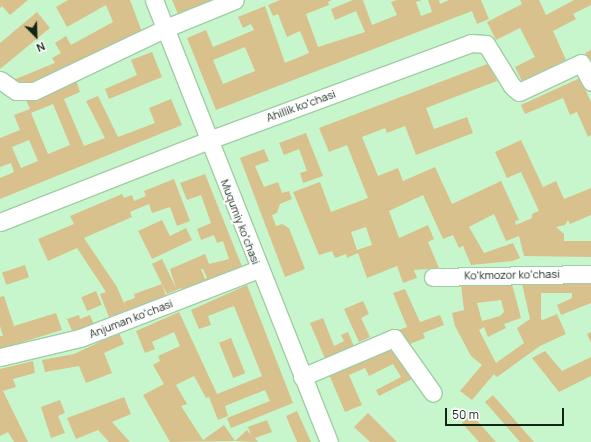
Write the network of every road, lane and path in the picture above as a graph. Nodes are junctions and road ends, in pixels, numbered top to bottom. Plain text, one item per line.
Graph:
1 (154, 0) edge
2 (235, 0) edge
3 (166, 28) junction
4 (0, 80) edge
5 (591, 82) edge
6 (209, 140) junction
7 (0, 222) edge
8 (259, 269) junction
9 (591, 274) edge
10 (433, 277) dead end
11 (0, 357) edge
12 (302, 377) junction
13 (433, 393) dead end
14 (329, 442) edge

1 - 3 street, Muqumiy koʻchasi
2 - 3 street
3 - 4 street
3 - 6 street, Muqumiy koʻchasi
5 - 6 street, Ahillik koʻchasi
6 - 7 street, Ahillik koʻchasi
6 - 8 street, Muqumiy koʻchasi
8 - 11 street, Anjuman koʻchasi
8 - 12 street, Muqumiy koʻchasi
9 - 10 street, Koʻkmozor koʻchasi
12 - 13 street
12 - 14 street, Muqumiy koʻchasi

